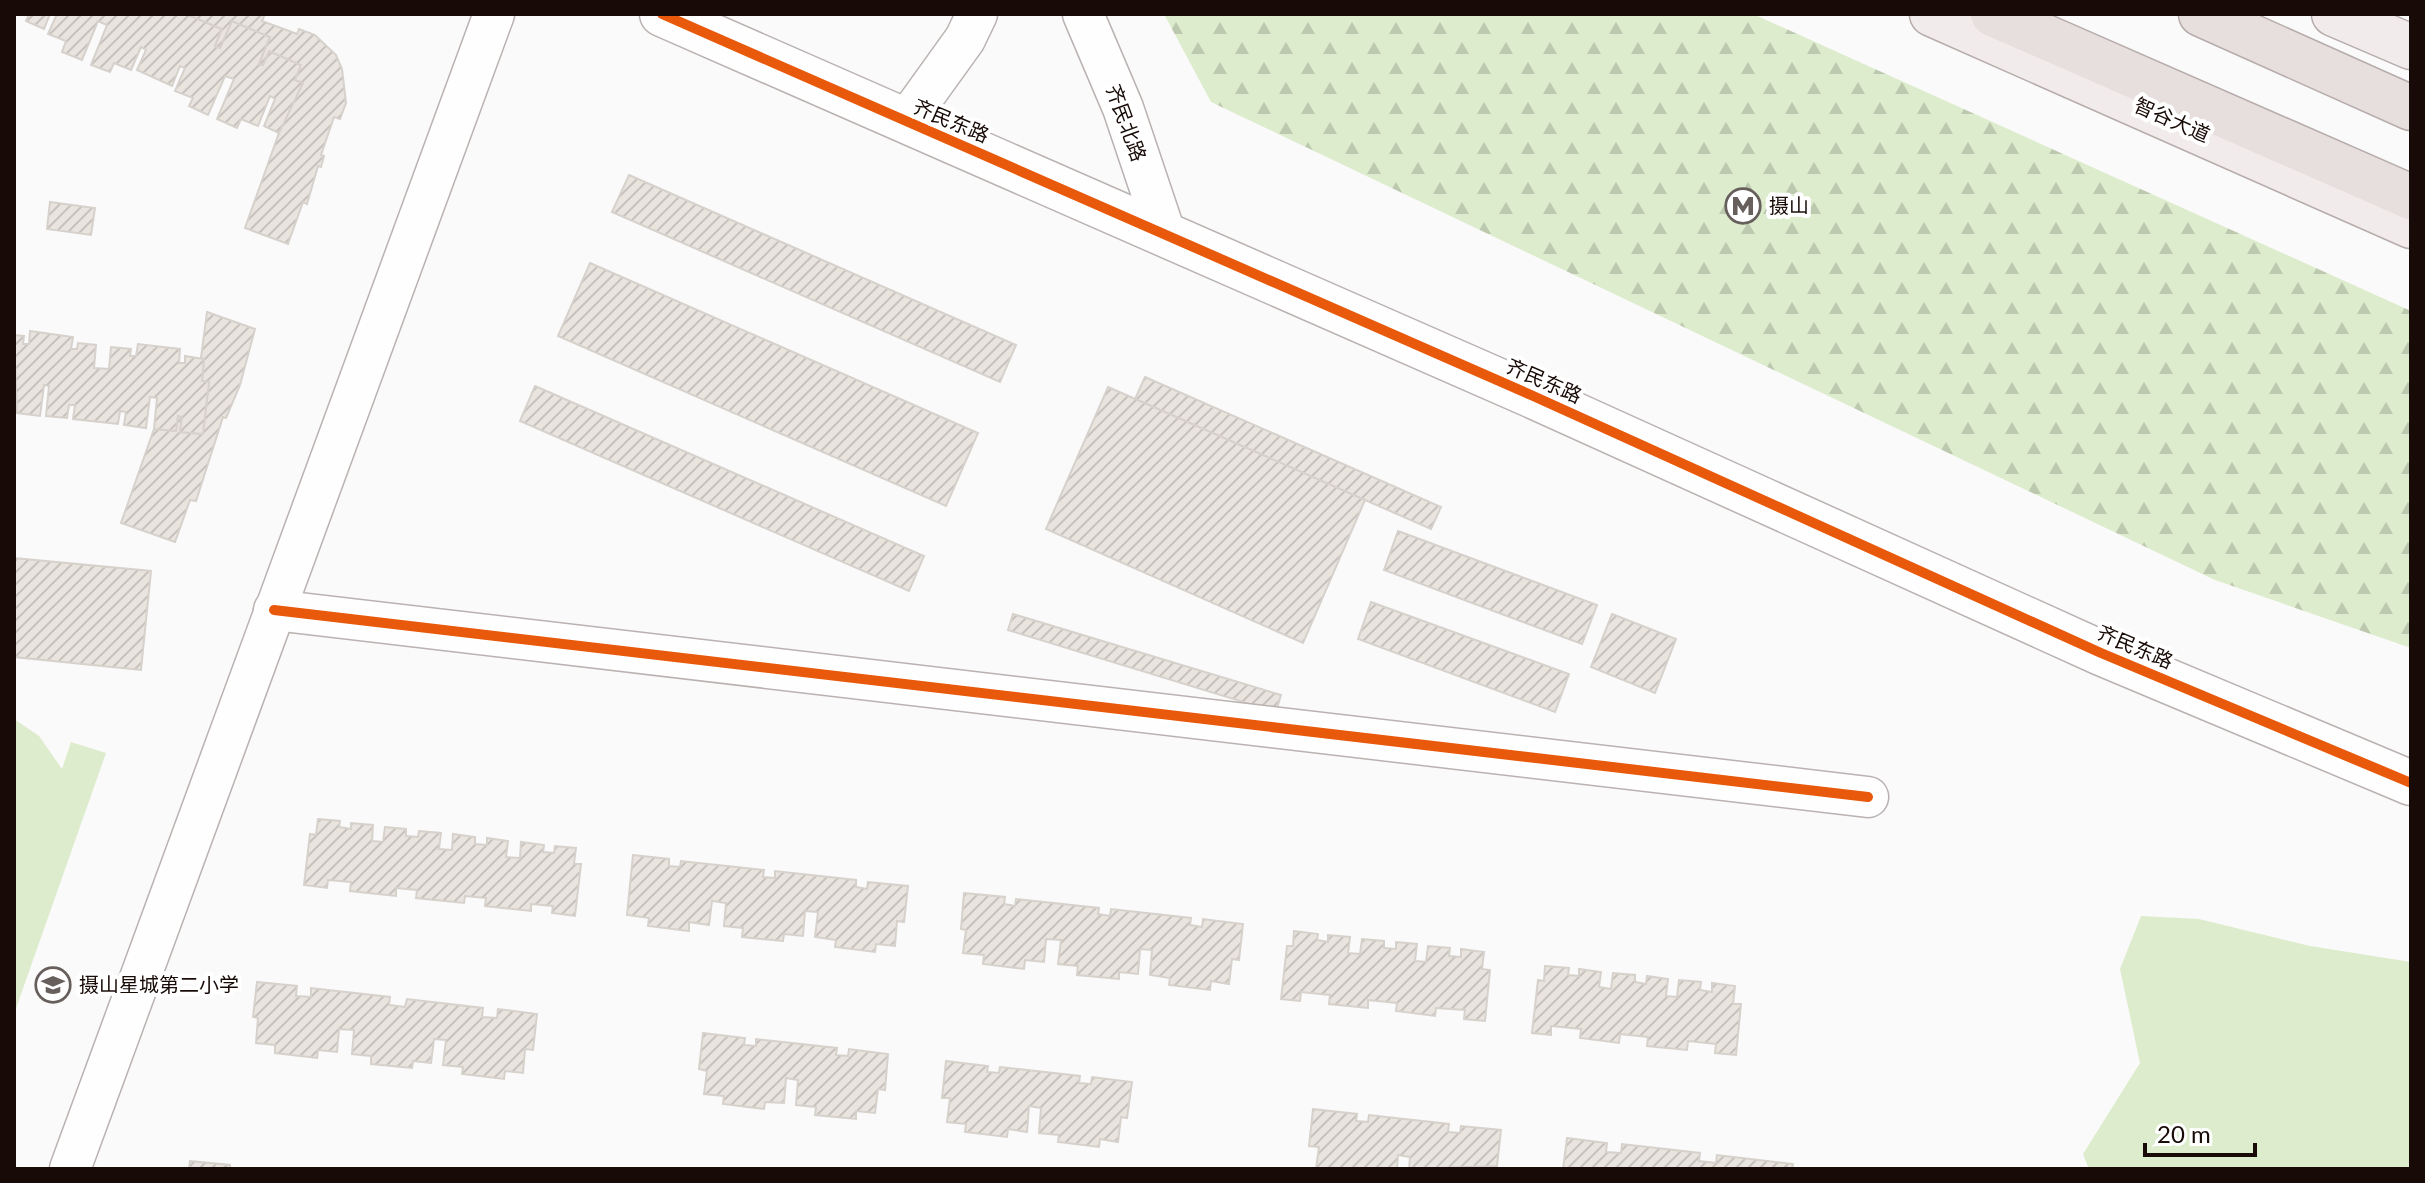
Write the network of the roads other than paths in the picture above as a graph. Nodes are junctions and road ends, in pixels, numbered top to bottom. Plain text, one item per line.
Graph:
1 (494, 14) edge
2 (662, 14) edge
3 (977, 14) edge
4 (1083, 14) edge
5 (1932, 14) edge
6 (1993, 14) edge
7 (2201, 14) edge
8 (2209, 14) edge
9 (2334, 14) edge
10 (2411, 47) edge
11 (2411, 90) edge
12 (2192, 104) junction
13 (2411, 108) edge
14 (906, 121) junction
15 (2411, 197) edge
16 (2411, 224) edge
17 (1165, 233) junction
18 (274, 610) junction
19 (2411, 783) edge
20 (1868, 797) dead end
21 (70, 1169) edge

1 - 18 street
2 - 14 street, 齐民东路
3 - 14 street
4 - 17 street, 齐民北路
5 - 16 main road, 智谷大道
6 - 12 highway, 智谷大道
7 - 13 highway
8 - 11 highway
9 - 10 main road
12 - 15 highway, 智谷大道
12 - 16 highway
14 - 17 street, 齐民东路
17 - 19 street, 齐民东路
18 - 20 street
18 - 21 street

